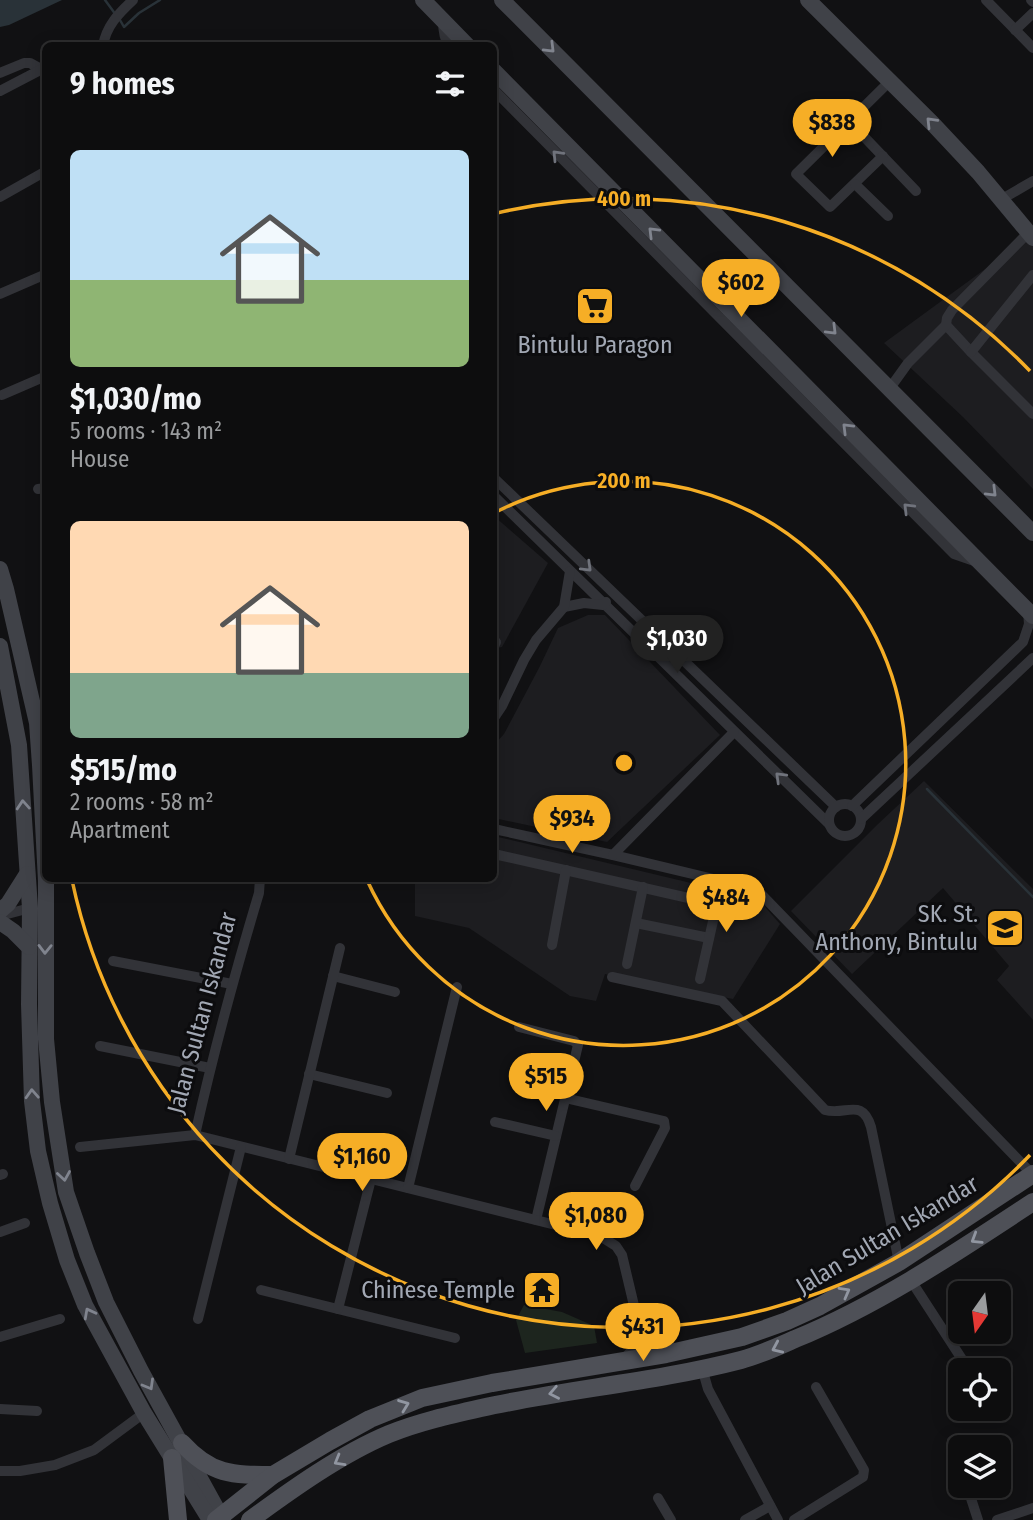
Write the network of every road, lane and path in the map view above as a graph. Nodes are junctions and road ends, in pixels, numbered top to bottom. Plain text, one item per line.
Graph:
1 (133, 0) edge
2 (423, 0) edge
3 (502, 0) edge
4 (808, 0) edge
5 (990, 1) edge
6 (1033, 13) edge
7 (443, 20) junction
8 (1015, 30) junction
9 (103, 42) edge
10 (447, 42) edge
11 (464, 42) edge
12 (1031, 42) edge
13 (12, 68) junction
14 (42, 68) edge
15 (42, 69) edge
16 (0, 73) edge
17 (497, 74) edge
18 (890, 81) junction
19 (19, 82) junction
20 (0, 91) edge
21 (497, 93) edge
22 (849, 121) junction
23 (883, 156) junction
24 (42, 173) edge
25 (1033, 181) edge
26 (855, 184) junction
27 (916, 191) dead end
28 (0, 197) edge
29 (1002, 199) junction
30 (888, 216) dead end
31 (1030, 235) edge
32 (1033, 275) edge
33 (42, 276) edge
34 (0, 294) edge
35 (946, 325) junction
36 (971, 352) junction
37 (42, 378) edge
38 (890, 388) junction
39 (2, 395) dead end
40 (1033, 414) edge
41 (497, 481) edge
42 (497, 499) edge
43 (529, 511) junction
44 (1033, 533) edge
45 (980, 562) junction
46 (0, 569) edge
47 (569, 570) junction
48 (614, 593) junction
49 (603, 605) junction
50 (564, 607) junction
51 (1031, 614) edge
52 (0, 646) edge
53 (1033, 657) edge
54 (6, 674) junction
55 (29, 691) junction
56 (42, 700) edge
57 (497, 714) edge
58 (41, 723) edge
59 (734, 732) junction
60 (42, 742) edge
61 (852, 806) junction
62 (836, 807) junction
63 (860, 819) junction
64 (829, 824) junction
65 (497, 830) edge
66 (497, 855) edge
67 (613, 855) junction
68 (566, 870) junction
69 (27, 874) junction
70 (722, 881) junction
71 (46, 882) edge
72 (46, 882) edge
73 (260, 882) edge
74 (643, 887) junction
75 (718, 901) junction
76 (30, 908) junction
77 (0, 914) edge
78 (0, 922) edge
79 (636, 923) junction
80 (709, 939) junction
81 (552, 946) dead end
82 (29, 947) junction
83 (340, 948) dead end
84 (113, 961) dead end
85 (627, 964) dead end
86 (333, 976) junction
87 (612, 977) dead end
88 (700, 979) dead end
89 (232, 984) junction
90 (457, 987) dead end
91 (395, 992) dead end
92 (519, 1027) dead end
93 (100, 1046) dead end
94 (210, 1068) junction
95 (309, 1074) junction
96 (387, 1093) dead end
97 (565, 1098) junction
98 (495, 1122) dead end
99 (195, 1135) junction
100 (556, 1136) junction
101 (80, 1147) dead end
102 (241, 1147) junction
103 (289, 1159) junction
104 (1032, 1174) edge
105 (371, 1179) junction
106 (635, 1186) dead end
107 (408, 1188) junction
108 (1033, 1202) edge
109 (536, 1220) junction
110 (26, 1223) dead end
111 (0, 1232) edge
112 (899, 1262) junction
113 (910, 1279) junction
114 (261, 1290) dead end
115 (338, 1309) junction
116 (60, 1319) dead end
117 (198, 1319) dead end
118 (641, 1335) junction
119 (0, 1336) edge
120 (455, 1338) dead end
121 (666, 1354) junction
122 (961, 1358) edge
123 (615, 1363) junction
124 (702, 1368) junction
125 (816, 1387) dead end
126 (0, 1409) edge
127 (37, 1411) dead end
128 (144, 1413) junction
129 (177, 1450) junction
130 (0, 1471) edge
131 (273, 1475) junction
132 (288, 1492) junction
133 (658, 1498) dead end
134 (971, 1498) edge
135 (770, 1506) junction
136 (1033, 1508) edge
137 (217, 1519) edge
138 (178, 1520) edge
139 (250, 1520) edge
140 (264, 1520) edge
141 (671, 1520) edge
142 (745, 1520) edge
143 (778, 1520) edge
144 (794, 1520) edge
145 (978, 1520) edge
146 (997, 1520) edge

1 - 9 street
2 - 7 street
3 -> 38 street
4 - 18 street
5 - 8 street
6 - 8 street
7 - 10 street
7 - 11 street
8 - 12 street
13 - 14 street
13 - 16 street
13 - 19 street
15 - 19 street
45 -> 17 street
18 - 22 street
29 -> 18 street
19 - 20 street
45 -> 21 street
22 - 23 street
22 - 26 street
23 - 26 street
23 - 27 street
24 - 28 street
25 - 29 street
26 - 30 street
29 - 31 street
31 - 35 street
32 - 36 street
33 - 34 street
35 - 36 street
35 - 38 street
36 - 40 street
37 - 39 street
38 -> 44 street
41 - 43 street
42 - 47 street
43 - 47 street
43 -> 48 street
45 - 51 street
46 - 55 street
47 - 49 street
47 - 50 street
48 - 49 street
48 - 62 street
49 - 50 street
49 - 59 street
50 - 57 street
51 - 61 street
52 - 54 street
53 - 63 street
54 - 58 street
69 -> 54 street
55 - 56 street
55 - 58 street
58 - 60 street
64 -> 59 street
59 - 67 street
61 - 62 street
61 - 63 street
62 - 64 street
63 - 64 street
65 - 67 street
66 - 68 street
67 - 70 street
68 - 74 street
68 - 81 street
69 - 76 street
69 - 77 street
70 - 75 street
70 - 104 street
71 - 76 street
72 -> 129 street
73 - 89 street, Jalan Sultan Iskandar
74 - 75 street
74 - 79 street
75 - 80 street
76 - 77 street
76 - 82 street
78 - 82 street
79 - 80 street
79 - 85 street
80 - 88 street
128 -> 82 street
83 - 86 street
84 - 89 street
86 - 91 street
86 - 95 street
87 - 112 street
89 - 94 street, Jalan Sultan Iskandar
90 - 107 street
92 - 97 street
93 - 94 street
94 - 99 street, Jalan Sultan Iskandar
95 - 96 street
95 - 103 street
97 - 100 street
97 - 106 street
98 - 100 street
99 - 101 street
99 - 102 street, Jalan Sultan Iskandar
100 - 109 street
102 - 103 street, Jalan Sultan Iskandar
102 - 117 street
103 - 105 street, Jalan Sultan Iskandar
104 - 112 main road, Jalan Sultan Iskandar
105 - 107 street, Jalan Sultan Iskandar
105 - 115 street
107 - 109 street, Jalan Sultan Iskandar
108 -> 113 main road, Jalan Sultan Iskandar
109 - 118 street, Jalan Sultan Iskandar
110 - 111 street
121 -> 112 main road, Jalan Sultan Iskandar
113 - 122 street
113 -> 124 main road, Jalan Sultan Iskandar
114 - 115 street
115 - 120 street
116 - 119 street
118 - 121 street
118 - 123 street
121 - 123 main road, Jalan Sultan Iskandar
131 -> 123 main road, Jalan Sultan Iskandar
124 -> 132 main road, Jalan Sultan Iskandar
124 - 135 street
125 - 144 street
126 - 127 street
128 - 129 street
128 - 130 street
129 - 131 main road
129 - 137 street
129 - 138 main road
131 - 137 main road, Jalan Sultan Iskandar
132 - 139 main road, Jalan Sultan Iskandar
132 - 140 main road
133 - 141 street
134 - 145 street
135 - 142 street
135 - 143 street
136 - 146 street

